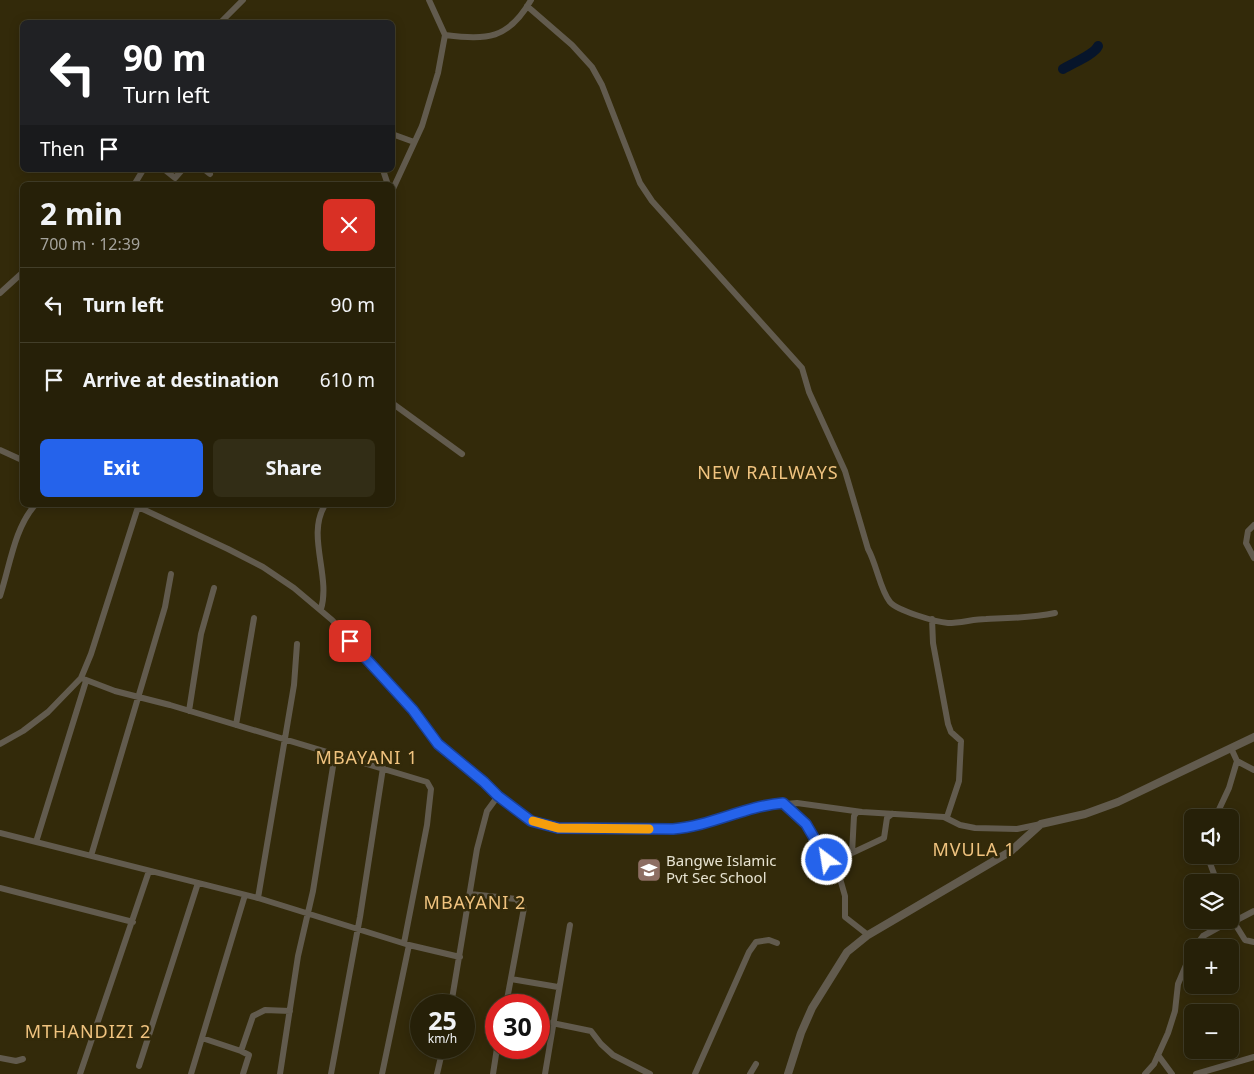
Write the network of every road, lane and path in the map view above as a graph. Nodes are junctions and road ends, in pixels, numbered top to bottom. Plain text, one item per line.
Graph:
1 (243, 0) edge
2 (429, 0) edge
3 (529, 3) edge
4 (223, 20) edge
5 (445, 35) junction
6 (395, 135) edge
7 (414, 142) junction
8 (167, 172) edge
9 (180, 172) edge
10 (395, 184) edge
11 (20, 275) edge
12 (0, 293) edge
13 (395, 405) edge
14 (0, 450) edge
15 (462, 454) dead end
16 (20, 459) edge
17 (32, 507) edge
18 (136, 507) edge
19 (138, 507) edge
20 (324, 507) edge
21 (1254, 526) edge
22 (1254, 558) edge
23 (171, 574) dead end
24 (214, 588) dead end
25 (0, 596) edge
26 (321, 609) junction
27 (1055, 613) dead end
28 (254, 618) dead end
29 (932, 620) junction
30 (297, 644) dead end
31 (84, 680) junction
32 (138, 697) junction
33 (189, 711) junction
34 (236, 725) junction
35 (1254, 737) edge
36 (284, 739) junction
37 (0, 744) edge
38 (1231, 748) junction
39 (335, 754) junction
40 (1237, 761) junction
41 (383, 768) junction
42 (1254, 770) edge
43 (498, 796) junction
44 (783, 803) junction
45 (1219, 809) edge
46 (857, 812) junction
47 (892, 814) junction
48 (947, 817) junction
49 (1041, 824) junction
50 (0, 833) edge
51 (36, 842) junction
52 (852, 853) junction
53 (92, 856) junction
54 (832, 866) junction
55 (149, 871) junction
56 (198, 883) junction
57 (0, 888) edge
58 (470, 894) junction
59 (245, 895) junction
60 (258, 898) junction
61 (1254, 911) edge
62 (308, 914) junction
63 (1239, 916) edge
64 (133, 922) junction
65 (570, 925) dead end
66 (358, 929) junction
67 (1216, 929) edge
68 (1238, 929) edge
69 (868, 935) junction
70 (1201, 939) edge
71 (1254, 942) edge
72 (777, 943) dead end
73 (407, 944) junction
74 (460, 958) junction
75 (1184, 970) edge
76 (511, 979) junction
77 (558, 987) junction
78 (453, 994) edge
79 (508, 994) edge
80 (290, 1011) junction
81 (552, 1023) junction
82 (202, 1038) junction
83 (241, 1051) junction
84 (1158, 1055) junction
85 (1254, 1057) edge
86 (0, 1058) edge
87 (23, 1059) dead end
88 (440, 1059) edge
89 (495, 1059) edge
90 (756, 1064) dead end
91 (139, 1066) dead end
92 (80, 1074) edge
93 (191, 1074) edge
94 (243, 1074) edge
95 (280, 1074) edge
96 (331, 1074) edge
97 (382, 1074) edge
98 (437, 1074) edge
99 (493, 1074) edge
100 (545, 1074) edge
101 (650, 1074) edge
102 (696, 1074) edge
103 (750, 1074) edge
104 (788, 1074) edge
105 (1146, 1074) edge
106 (1172, 1074) edge
107 (1196, 1074) edge

1 - 4 street
2 - 5 street
3 - 5 street
3 - 29 street
5 - 7 street
6 - 7 street
7 - 10 street
8 - 9 street
11 - 12 street
13 - 15 street
14 - 16 street
17 - 25 street
18 - 31 street
19 - 26 street
20 - 26 street
21 - 22 street
23 - 32 street
24 - 33 street
26 - 43 street
27 - 29 street
28 - 34 street
29 - 48 street
30 - 36 street
31 - 32 street
31 - 37 street
31 - 51 street
32 - 33 street
32 - 53 street
33 - 34 street
34 - 36 street
35 - 38 street
36 - 39 street
36 - 60 street
38 - 40 street
38 - 49 street
39 - 41 street
39 - 62 street
40 - 42 street
40 - 45 street
41 - 66 street
41 - 73 street
43 - 44 street
43 - 58 street
44 - 46 street
44 - 54 street
46 - 47 street
46 - 52 street
47 - 48 street
47 - 52 street
48 - 49 street
49 - 69 street
50 - 51 street
51 - 53 street
52 - 54 street
53 - 55 street
54 - 69 street
55 - 56 street
55 - 64 street
56 - 59 street
56 - 91 street
57 - 64 street
58 - 74 street
58 - 76 street
59 - 60 street
59 - 82 street
60 - 62 street
61 - 63 street
62 - 66 street
62 - 80 street
64 - 92 street
65 - 77 street
66 - 73 street
66 - 96 street
67 - 70 street
68 - 71 street
69 - 104 street
72 - 102 street
73 - 74 street
73 - 97 street
74 - 78 street
75 - 84 street
76 - 77 street
76 - 79 street
77 - 81 street
80 - 83 street
80 - 95 street
81 - 100 street
81 - 101 street
82 - 83 street
82 - 93 street
83 - 94 street
84 - 105 street
84 - 106 street
85 - 107 street
86 - 87 street
88 - 98 street
89 - 99 street
90 - 103 street

